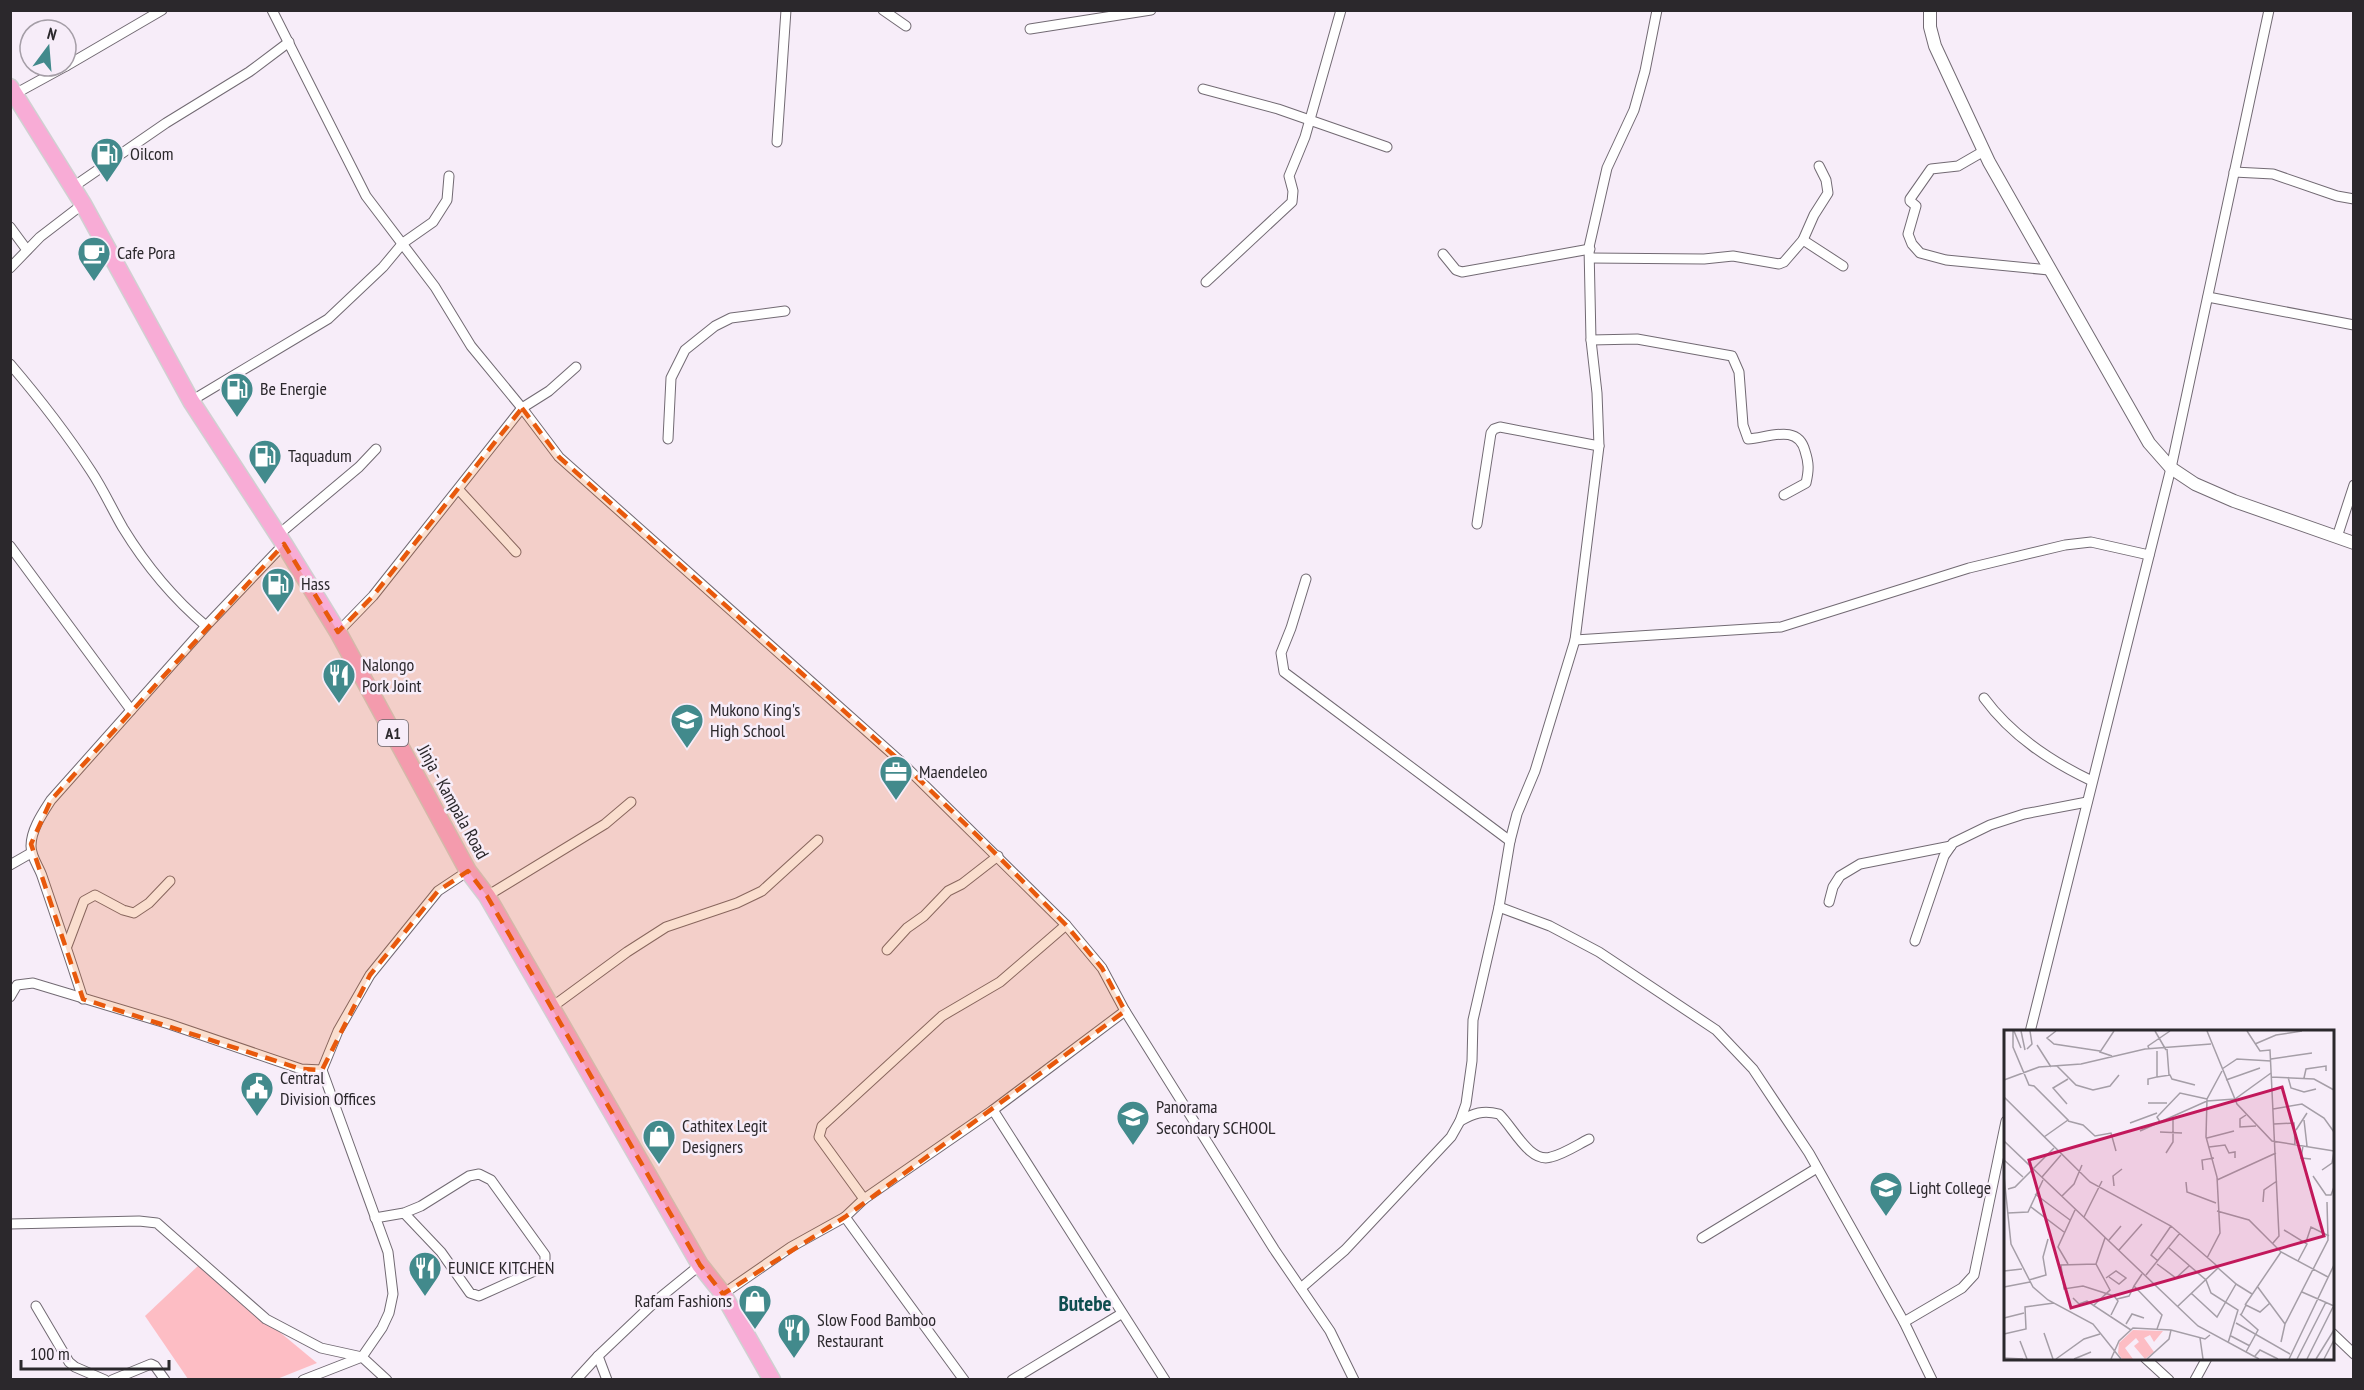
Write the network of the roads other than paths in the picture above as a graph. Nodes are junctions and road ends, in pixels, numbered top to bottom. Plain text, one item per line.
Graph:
1 (162, 10) edge
2 (272, 10) edge
3 (786, 10) edge
4 (883, 10) edge
5 (1150, 10) edge
6 (1341, 10) edge
7 (1658, 10) edge
8 (1930, 10) edge
9 (2269, 10) edge
10 (906, 26) dead end
11 (1030, 29) dead end
12 (289, 42) junction
13 (78, 59) edge
14 (42, 78) edge
15 (1203, 89) dead end
16 (12, 93) edge
17 (1309, 120) junction
18 (777, 142) dead end
19 (1387, 147) dead end
20 (1984, 151) junction
21 (1819, 166) dead end
22 (2234, 172) junction
23 (449, 176) dead end
24 (73, 187) junction
25 (2354, 199) edge
26 (83, 204) junction
27 (10, 227) edge
28 (1803, 240) junction
29 (403, 243) junction
30 (27, 250) junction
31 (1443, 254) dead end
32 (1590, 254) junction
33 (1843, 266) dead end
34 (10, 268) edge
35 (2049, 270) junction
36 (1206, 282) dead end
37 (2208, 297) junction
38 (785, 311) dead end
39 (2354, 325) edge
40 (1592, 340) junction
41 (10, 364) edge
42 (576, 367) dead end
43 (191, 401) junction
44 (522, 408) junction
45 (668, 439) dead end
46 (1599, 446) junction
47 (376, 449) dead end
48 (2171, 468) junction
49 (2354, 485) edge
50 (459, 490) junction
51 (1784, 495) dead end
52 (1477, 524) dead end
53 (2337, 537) junction
54 (281, 540) junction
55 (2354, 543) edge
56 (10, 546) edge
57 (516, 552) dead end
58 (2149, 555) junction
59 (1306, 579) dead end
60 (206, 626) junction
61 (338, 632) junction
62 (1575, 640) junction
63 (1983, 698) dead end
64 (130, 710) junction
65 (2092, 781) junction
66 (631, 802) dead end
67 (2087, 802) junction
68 (818, 840) dead end
69 (1510, 841) junction
70 (1952, 846) junction
71 (31, 853) junction
72 (998, 856) junction
73 (10, 866) edge
74 (468, 871) junction
75 (170, 881) dead end
76 (487, 896) junction
77 (1829, 902) dead end
78 (1499, 907) junction
79 (1066, 925) junction
80 (1915, 941) dead end
81 (67, 946) junction
82 (887, 950) dead end
83 (10, 998) edge
84 (82, 999) junction
85 (552, 1007) junction
86 (1125, 1011) junction
87 (2030, 1030) edge
88 (321, 1070) junction
89 (993, 1110) junction
90 (1460, 1121) junction
91 (2004, 1131) edge
92 (1589, 1139) dead end
93 (1817, 1168) junction
94 (864, 1199) junction
95 (404, 1213) junction
96 (845, 1217) junction
97 (375, 1218) junction
98 (10, 1224) edge
99 (1702, 1238) dead end
100 (700, 1265) junction
101 (1301, 1288) junction
102 (723, 1294) junction
103 (36, 1306) dead end
104 (1122, 1314) junction
105 (1904, 1322) junction
106 (2334, 1335) edge
107 (2354, 1354) edge
108 (598, 1356) junction
109 (362, 1357) junction
110 (2146, 1360) edge
111 (2207, 1360) edge
112 (105, 1380) edge
113 (112, 1380) edge
114 (165, 1380) edge
115 (303, 1380) edge
116 (387, 1380) edge
117 (576, 1380) edge
118 (607, 1380) edge
119 (772, 1380) edge
120 (964, 1380) edge
121 (1012, 1380) edge
122 (1165, 1380) edge
123 (1354, 1380) edge
124 (1932, 1380) edge
125 (2169, 1380) edge
126 (2195, 1380) edge

1 - 13 street
2 - 12 street
3 - 18 street
4 - 10 street
5 - 11 street
6 - 17 street
7 - 32 street
8 - 20 street
9 - 22 street
12 - 24 street
12 - 29 street
14 - 16 street
15 - 17 street
16 - 24 highway, Jinja - Kampala Road / A1
17 - 19 street
17 - 36 street
20 - 35 street
20 - 35 street
21 - 28 street
22 - 25 street
22 - 37 street
23 - 29 street
24 - 26 highway, Jinja - Kampala Road / A1
26 - 30 street
26 - 43 highway, Jinja - Kampala Road / A1
27 - 30 street
28 - 32 street
28 - 33 street
29 - 43 street
29 - 44 street
30 - 34 street
31 - 32 street
32 - 40 street
35 - 48 street
37 - 39 street
37 - 48 street
38 - 45 street
40 - 46 street
40 - 51 street
41 - 60 street
42 - 44 street
43 - 54 highway, Jinja - Kampala Road / A1
44 - 50 street
44 - 72 street
46 - 52 street
46 - 62 street
47 - 54 street
48 - 53 street
48 - 58 street
49 - 53 street
50 - 57 street
50 - 61 street
53 - 55 street
54 - 60 street
54 - 61 highway, Jinja - Kampala Road / A1
56 - 64 street
58 - 62 street
58 - 65 street
59 - 69 street
60 - 64 street
61 - 74 highway, Jinja - Kampala Road / A1
62 - 69 street
63 - 65 street
64 - 71 street
65 - 67 street
66 - 76 street
67 - 70 street
67 - 87 street
68 - 85 street
69 - 78 street
70 - 77 street
70 - 80 street
71 - 73 street
71 - 81 street
72 - 79 street
72 - 82 street
74 - 76 highway, Jinja - Kampala Road / A1
74 - 88 street
75 - 81 street
76 - 85 highway, Jinja - Kampala Road / A1
78 - 90 street
78 - 93 street
79 - 86 street
79 - 94 street
81 - 84 street
83 - 84 street
84 - 88 street
85 - 100 highway, Jinja - Kampala Road / A1
86 - 89 street
86 - 101 street
88 - 97 street
89 - 94 street
89 - 104 street
90 - 92 street
90 - 101 street
91 - 105 street
93 - 99 street
93 - 105 street
94 - 96 street
95 - 95 street
95 - 97 street
96 - 102 street
96 - 120 street
97 - 109 street
98 - 109 street
100 - 102 highway, Jinja - Kampala Road / A1
100 - 108 street
101 - 123 street
102 - 119 highway, Jinja - Kampala Road / A1
103 - 112 street
104 - 121 street
104 - 122 street
105 - 124 street
106 - 107 street
108 - 117 street
108 - 118 street
109 - 115 street
109 - 116 street
110 - 125 street
111 - 126 street
113 - 114 street

